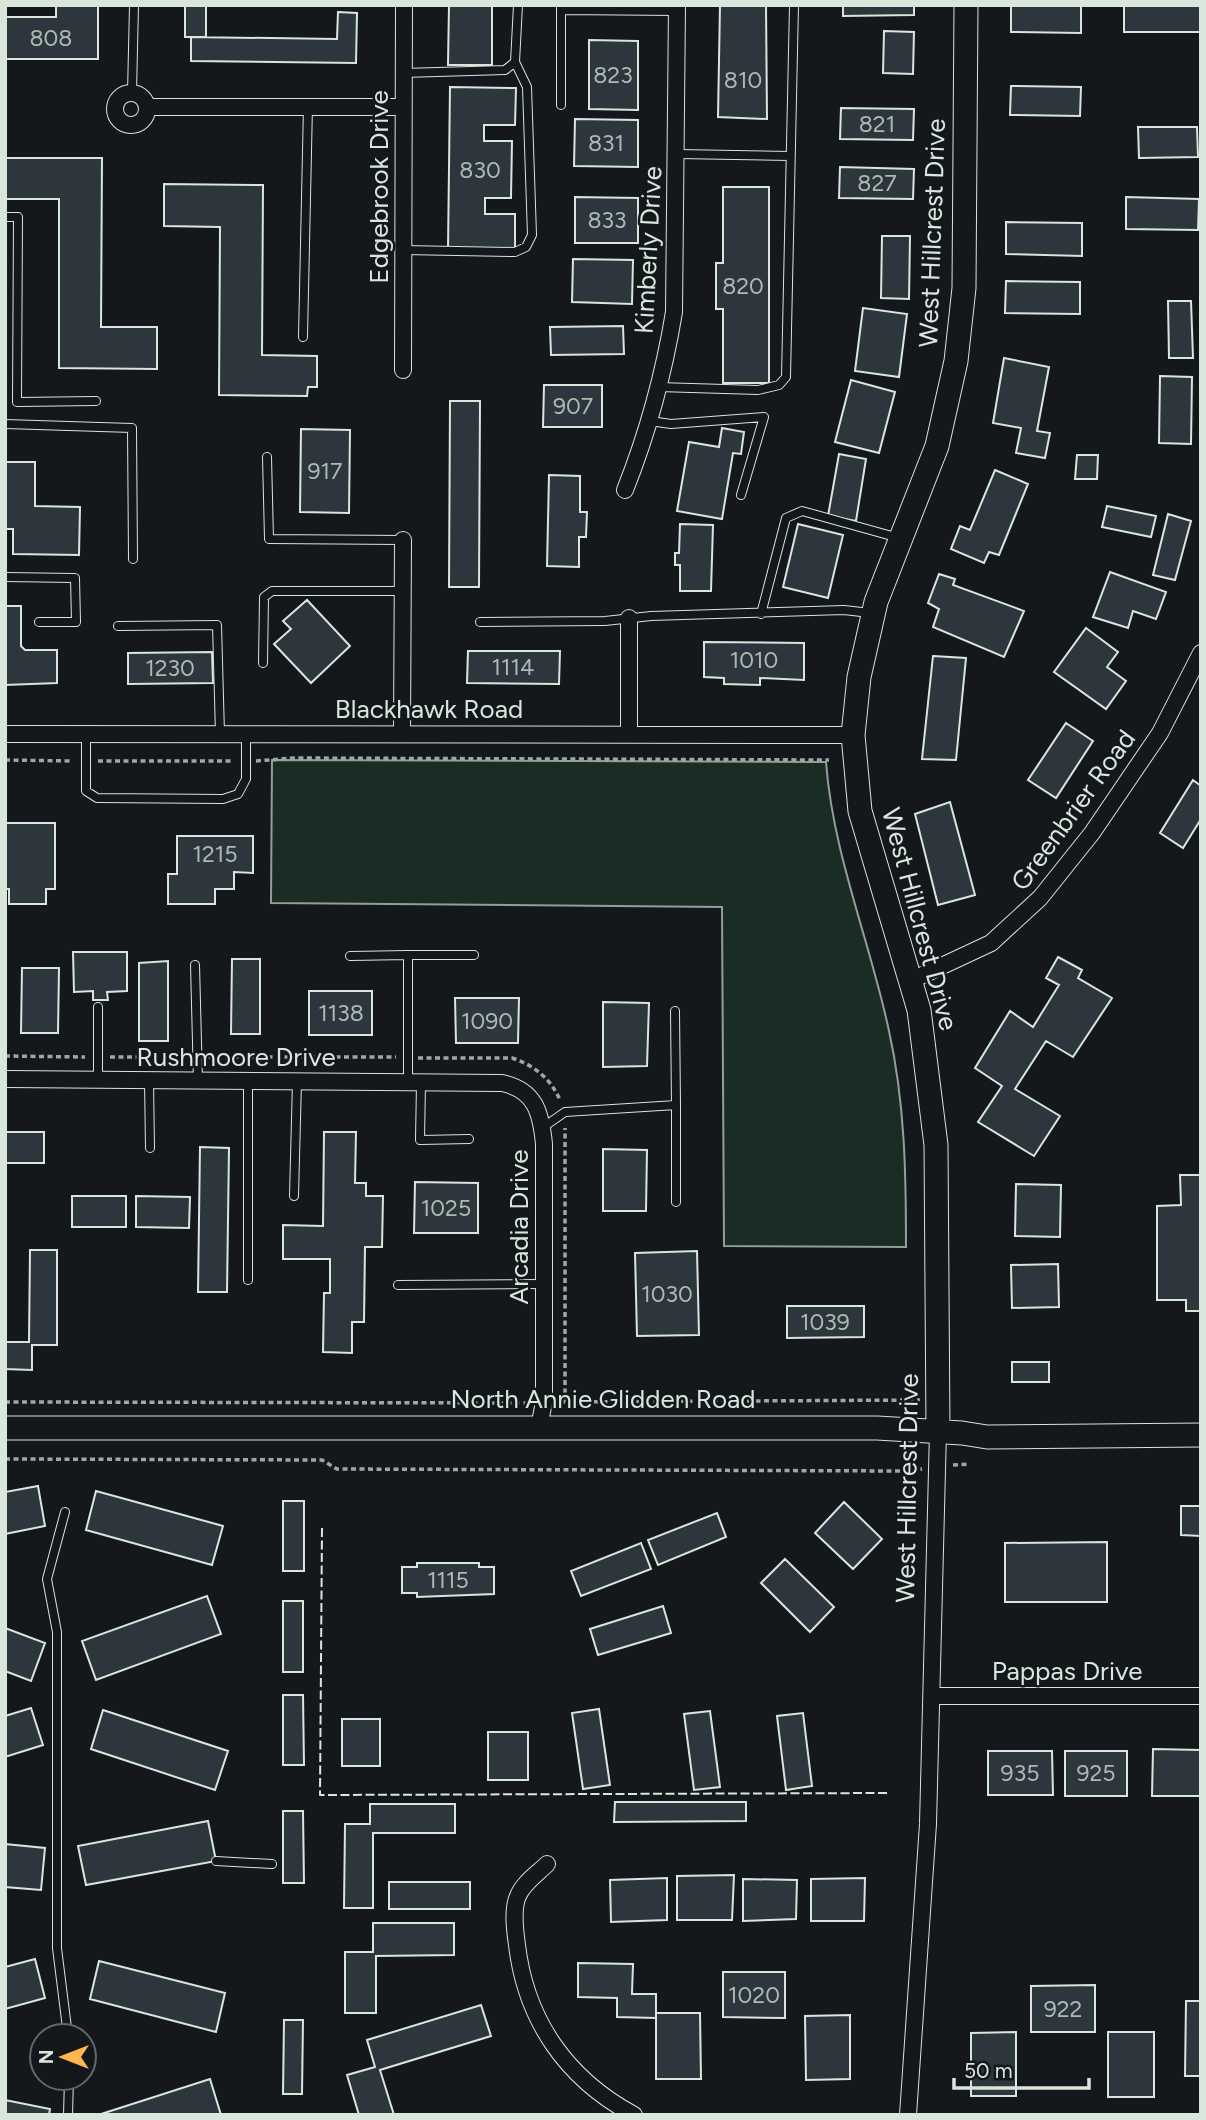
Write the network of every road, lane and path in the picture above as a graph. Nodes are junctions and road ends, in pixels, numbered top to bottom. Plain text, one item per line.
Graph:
1 (134, 5) edge
2 (404, 5) edge
3 (518, 5) edge
4 (794, 5) edge
5 (966, 5) edge
6 (561, 8) edge
7 (677, 8) edge
8 (515, 62) junction
9 (403, 73) junction
10 (132, 93) junction
11 (308, 105) junction
12 (561, 105) dead end
13 (147, 107) junction
14 (403, 107) junction
15 (678, 154) junction
16 (790, 156) junction
17 (5, 217) edge
18 (403, 250) junction
19 (303, 337) dead end
20 (403, 370) dead end
21 (658, 387) junction
22 (96, 401) dead end
23 (650, 421) junction
24 (5, 424) edge
25 (267, 457) dead end
26 (625, 490) dead end
27 (741, 495) dead end
28 (899, 538) junction
29 (402, 540) joint
30 (133, 559) dead end
31 (5, 577) edge
32 (402, 591) junction
33 (873, 613) junction
34 (761, 614) junction
35 (629, 618) junction
36 (38, 622) dead end
37 (480, 622) dead end
38 (118, 626) dead end
39 (1201, 653) edge
40 (263, 663) dead end
41 (402, 733) junction
42 (5, 734) edge
43 (86, 734) junction
44 (220, 734) junction
45 (246, 734) junction
46 (629, 734) junction
47 (853, 735) junction
48 (5, 760) edge
49 (829, 760) dead end
50 (85, 761) junction
51 (246, 761) junction
52 (408, 955) junction
53 (474, 955) dead end
54 (350, 956) dead end
55 (195, 965) dead end
56 (912, 980) junction
57 (98, 1007) dead end
58 (675, 1011) dead end
59 (5, 1056) edge
60 (98, 1057) junction
61 (197, 1057) junction
62 (409, 1058) junction
63 (5, 1079) edge
64 (98, 1080) junction
65 (149, 1080) junction
66 (198, 1081) junction
67 (248, 1081) junction
68 (297, 1081) junction
69 (415, 1083) junction
70 (467, 1083) joint
71 (676, 1105) junction
72 (565, 1112) junction
73 (542, 1128) junction
74 (469, 1139) dead end
75 (150, 1148) dead end
76 (295, 1196) dead end
77 (676, 1202) dead end
78 (248, 1280) dead end
79 (544, 1284) junction
80 (398, 1285) dead end
81 (939, 1400) junction
82 (5, 1402) edge
83 (544, 1402) junction
84 (565, 1402) junction
85 (539, 1427) junction
86 (5, 1428) edge
87 (938, 1431) junction
88 (1201, 1435) edge
89 (5, 1460) edge
90 (969, 1464) dead end
91 (937, 1466) junction
92 (65, 1512) dead end
93 (933, 1696) junction
94 (1201, 1696) edge
95 (216, 1861) dead end
96 (272, 1864) dead end
97 (547, 1864) dead end
98 (66, 2022) edge
99 (69, 2092) edge
100 (68, 2115) edge
101 (634, 2115) edge
102 (908, 2115) edge

1 - 10 lane
2 - 9 street, Edgebrook Drive
3 - 8 lane
4 - 16 lane
5 - 28 street, West Hillcrest Drive
6 - 7 lane
6 - 12 lane
7 - 15 street, Kimberly Drive
8 - 9 lane
8 - 18 lane
9 - 14 street, Edgebrook Drive
10 - 13 street
10 - 13 street
11 - 13 street
11 - 14 street
11 - 19 lane
14 - 18 street, Edgebrook Drive
15 - 16 lane
15 - 21 street, Kimberly Drive
16 - 21 lane
17 - 22 lane
18 - 20 street, Edgebrook Drive
21 - 23 street, Kimberly Drive
23 - 26 street, Kimberly Drive
23 - 27 lane
24 - 30 lane
25 - 29 lane
28 - 33 street, West Hillcrest Drive
28 - 34 lane
29 - 32 street
31 - 36 lane
32 - 40 lane
32 - 41 street
33 - 34 lane
33 - 47 street, West Hillcrest Drive
34 - 35 lane
35 - 37 lane
35 - 46 street
38 - 44 lane
39 - 56 street, Greenbrier Road
41 - 45 street, Blackhawk Road
41 - 46 street, Blackhawk Road
42 - 43 street, Blackhawk Road
43 - 44 street, Blackhawk Road
43 - 50 lane
44 - 45 street, Blackhawk Road
45 - 51 lane
46 - 47 street, Blackhawk Road
47 - 56 street, West Hillcrest Drive
48 - 50 path
49 - 51 path
50 - 51 path
50 - 51 lane
52 - 53 lane
52 - 54 lane
52 - 62 lane
55 - 61 lane
56 - 81 street, West Hillcrest Drive
57 - 60 lane
58 - 71 lane
59 - 60 path
60 - 61 path
60 - 64 lane
61 - 62 path
61 - 66 lane
62 - 69 lane
62 - 72 path
63 - 64 street, Rushmoore Drive
64 - 65 street, Rushmoore Drive
65 - 66 street, Rushmoore Drive
65 - 75 lane
66 - 67 street, Rushmoore Drive
67 - 68 street, Rushmoore Drive
67 - 78 lane
68 - 69 street, Rushmoore Drive
68 - 76 lane
69 - 70 street, Rushmoore Drive
69 - 74 lane
70 - 73 street, Arcadia Drive
71 - 72 lane
71 - 77 lane
72 - 73 lane
72 - 84 path
73 - 79 street, Arcadia Drive
79 - 80 lane
79 - 83 street, Arcadia Drive
81 - 84 path
81 - 87 street, West Hillcrest Drive
82 - 83 path
83 - 84 path
83 - 85 street, Arcadia Drive
85 - 86 street, North Annie Glidden Road
85 - 87 street, North Annie Glidden Road
87 - 88 street, North Annie Glidden Road
87 - 91 street, West Hillcrest Drive
89 - 91 path
90 - 91 path
91 - 93 street, West Hillcrest Drive
92 - 98 lane
93 - 94 street, Pappas Drive
93 - 102 street, West Hillcrest Drive
95 - 96 lane
97 - 101 street
99 - 100 lane

